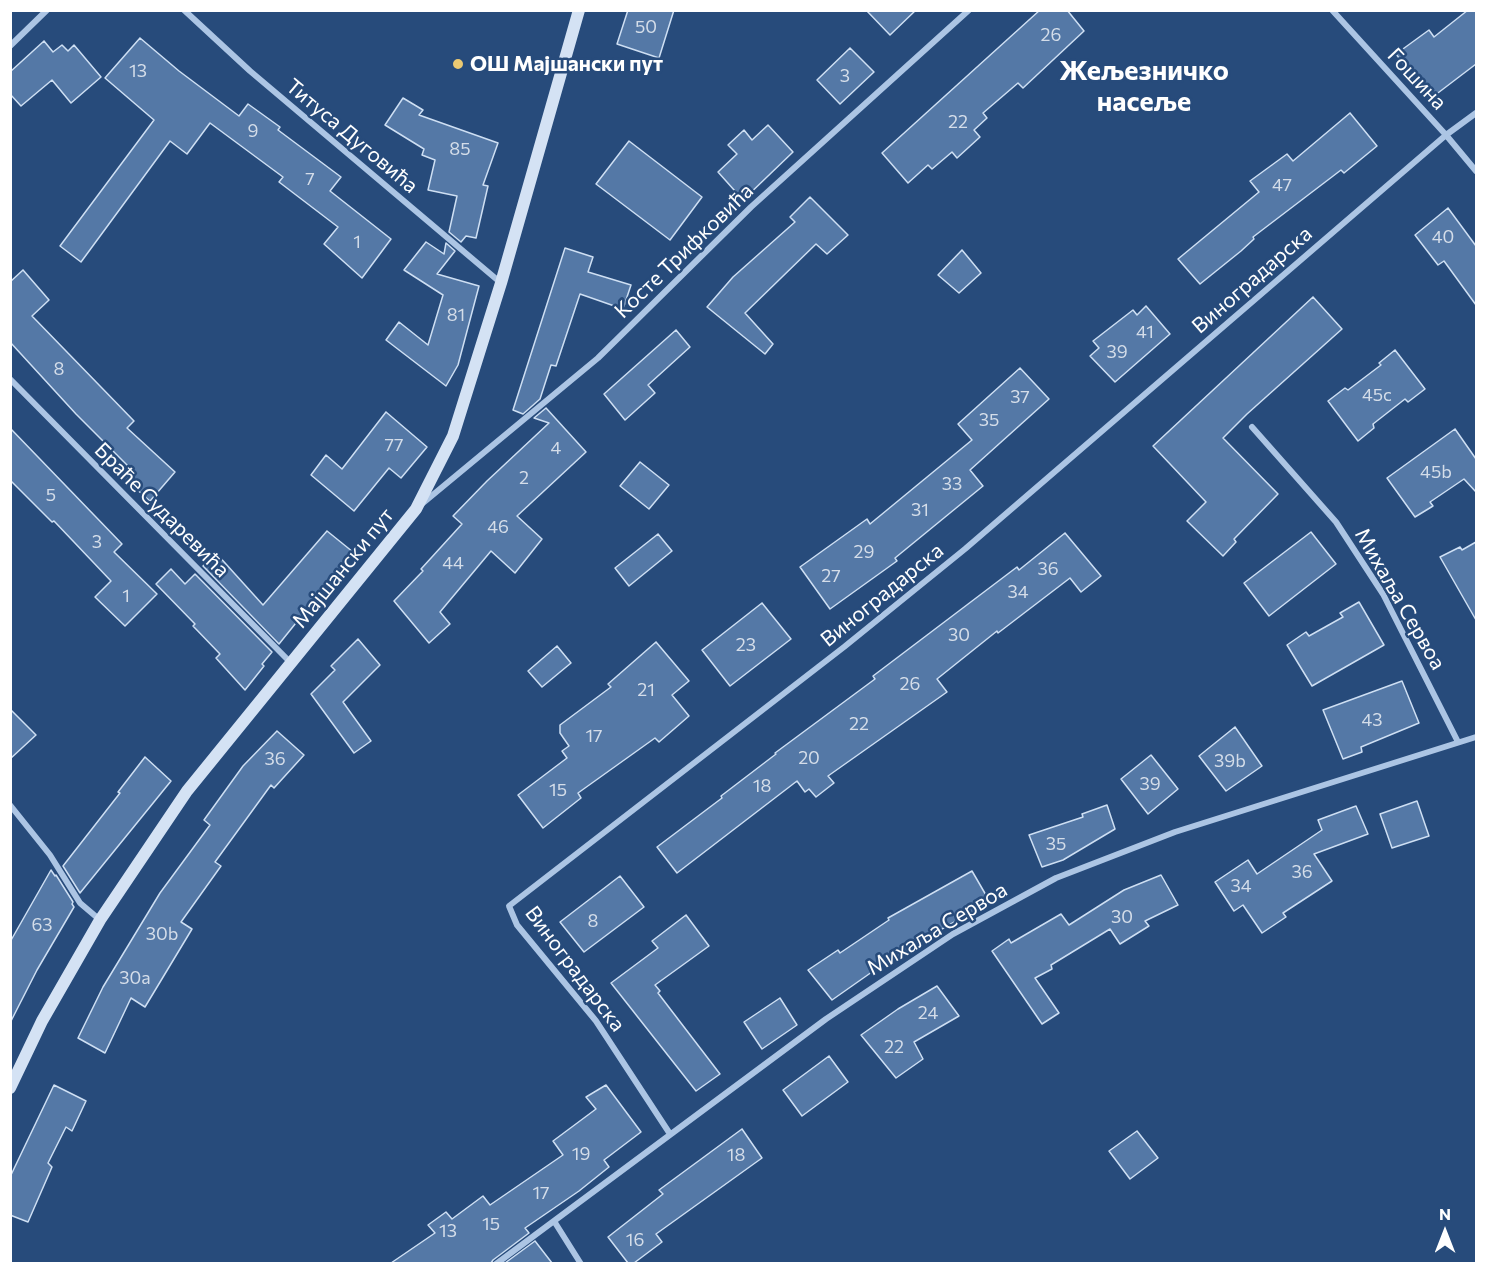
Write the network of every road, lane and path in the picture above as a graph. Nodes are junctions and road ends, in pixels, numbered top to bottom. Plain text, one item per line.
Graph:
1 (47, 10) edge
2 (184, 10) edge
3 (579, 10) edge
4 (969, 10) edge
5 (1332, 10) edge
6 (10, 46) edge
7 (1476, 113) edge
8 (1446, 135) junction
9 (1476, 171) edge
10 (501, 283) junction
11 (10, 379) edge
12 (1252, 427) dead end
13 (416, 509) junction
14 (291, 663) junction
15 (1476, 736) edge
16 (1458, 742) junction
17 (10, 805) edge
18 (100, 920) junction
19 (10, 1088) edge
20 (670, 1134) junction
21 (554, 1221) junction
22 (496, 1263) edge
23 (580, 1263) edge

1 - 6 street
2 - 10 street, Титуса Дуговића
3 - 10 street, Мајшански пут
4 - 13 street, Косте Трифковића
5 - 8 street, Гошина
7 - 8 street, Виноградарска
8 - 9 street, Гошина
8 - 20 street, Виноградарска
10 - 13 street, Мајшански пут
11 - 14 street, Браће Сударевића
12 - 16 street, Михаља Сервоа
13 - 14 street, Мајшански пут
14 - 18 street, Мајшански пут
15 - 16 street, Михаља Сервоа
16 - 20 street, Михаља Сервоа
17 - 18 street
18 - 19 street, Мајшански пут
20 - 21 street, Михаља Сервоа
21 - 22 street, Михаља Сервоа
21 - 23 street

